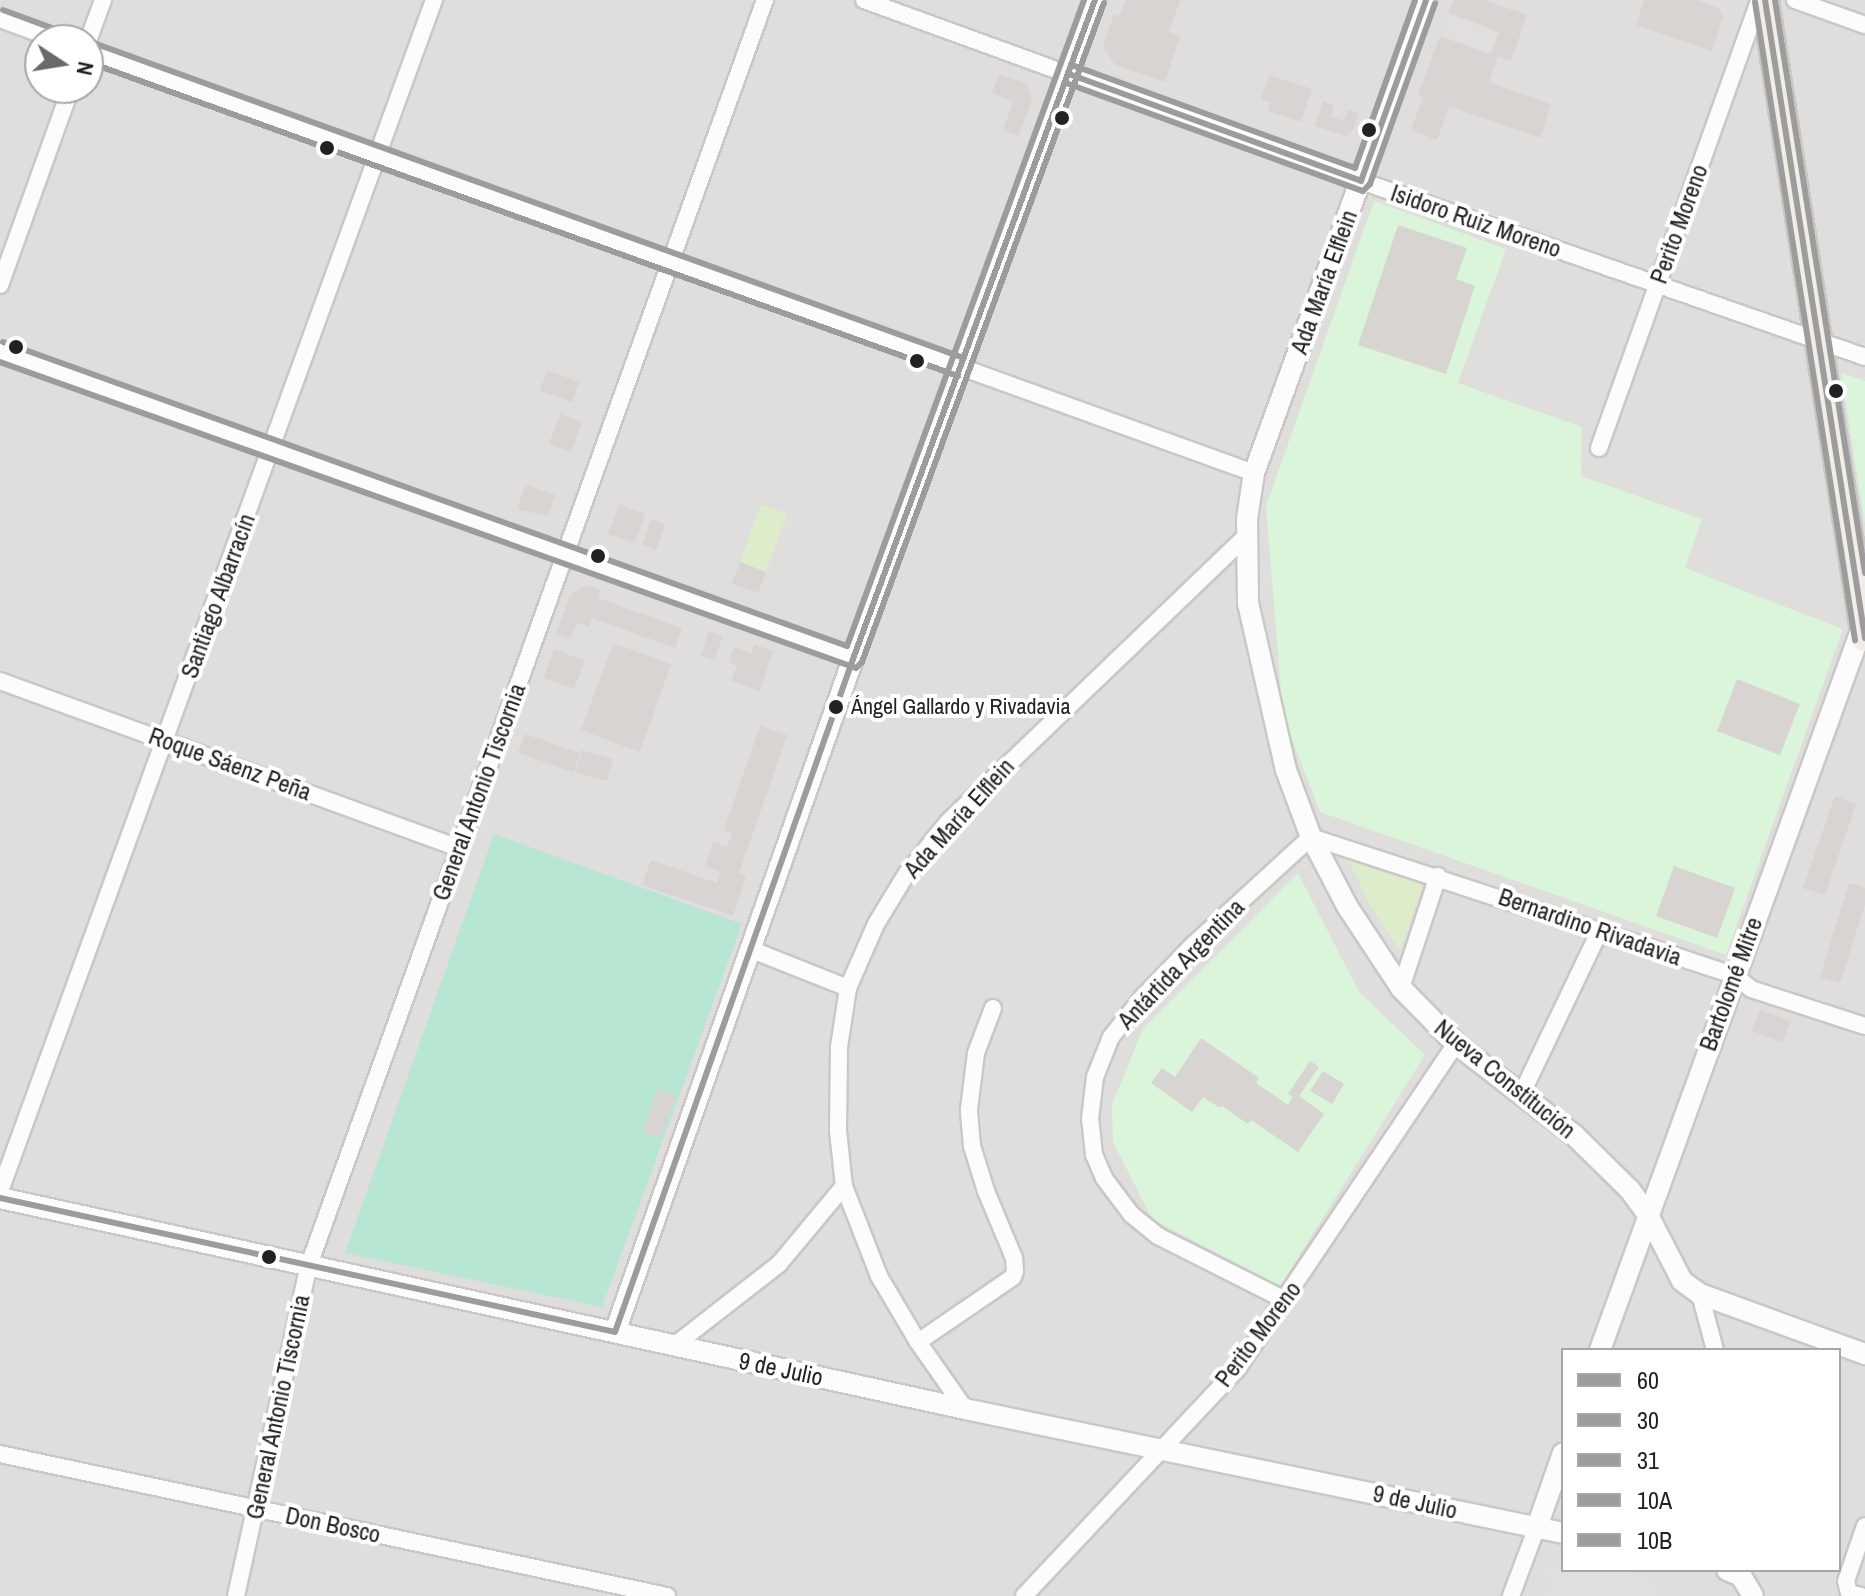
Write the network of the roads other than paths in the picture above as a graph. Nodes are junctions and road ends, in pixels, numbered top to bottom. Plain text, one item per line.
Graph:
1 (103, 0) edge
2 (434, 0) edge
3 (765, 0) edge
4 (864, 0) edge
5 (1095, 0) edge
6 (1426, 0) edge
7 (1762, 0) edge
8 (1795, 0) edge
9 (0, 19) edge
10 (94, 24) edge
11 (1865, 25) edge
12 (24, 28) edge
13 (104, 57) edge
14 (1069, 74) junction
15 (65, 104) edge
16 (377, 156) junction
17 (1361, 181) junction
18 (671, 263) junction
19 (0, 285) edge
20 (1657, 285) junction
21 (1818, 339) junction
22 (0, 351) edge
23 (1865, 357) edge
24 (961, 367) junction
25 (1599, 448) dead end
26 (271, 449) junction
27 (1254, 473) junction
28 (1246, 536) junction
29 (564, 555) junction
30 (1864, 627) edge
31 (853, 659) junction
32 (0, 681) edge
33 (165, 741) junction
34 (1311, 837) junction
35 (459, 848) junction
36 (1438, 876) junction
37 (1600, 930) junction
38 (752, 950) junction
39 (1734, 975) junction
40 (848, 988) junction
41 (1401, 988) junction
42 (993, 1008) dead end
43 (1865, 1026) edge
44 (1456, 1044) junction
45 (1522, 1093) junction
46 (844, 1186) junction
47 (0, 1191) edge
48 (0, 1198) edge
49 (1648, 1215) junction
50 (309, 1265) junction
51 (1700, 1294) junction
52 (1285, 1300) junction
53 (615, 1332) junction
54 (918, 1342) junction
55 (675, 1345) junction
56 (1601, 1348) edge
57 (1714, 1348) edge
58 (1865, 1354) edge
59 (965, 1409) junction
60 (1161, 1449) junction
61 (0, 1454) edge
62 (1561, 1459) edge
63 (255, 1508) junction
64 (1865, 1526) edge
65 (1537, 1527) junction
66 (1561, 1533) edge
67 (1736, 1572) edge
68 (236, 1596) edge
69 (667, 1596) edge
70 (1024, 1596) edge
71 (1511, 1596) edge
72 (1753, 1596) edge
73 (1861, 1596) edge

1 - 10 street
2 - 16 street, Santiago Albarracín
3 - 18 street, General Antonio Tiscornia
4 - 14 street, Isidoro Ruiz Moreno
5 - 14 street
6 - 17 street, Ada María Elflein
7 - 20 street, Perito Moreno
7 - 21 main road
8 - 11 street
9 - 12 street
13 - 16 street
14 - 17 street, Isidoro Ruiz Moreno
14 - 24 street
15 - 19 street
16 - 18 street
16 - 26 street, Santiago Albarracín
17 - 20 street, Isidoro Ruiz Moreno
17 - 27 street, Ada María Elflein
18 - 24 street
18 - 29 street, General Antonio Tiscornia
20 - 21 street, Isidoro Ruiz Moreno
20 - 25 street, Perito Moreno
21 - 23 street, Isidoro Ruiz Moreno
21 - 30 main road
22 - 26 street
24 - 27 street
24 - 31 street
26 - 29 street
26 - 33 street, Santiago Albarracín
27 - 28 street, Nueva Constitución
28 - 34 street, Nueva Constitución
28 - 40 street, Ada María Elflein
29 - 31 street
29 - 35 street, General Antonio Tiscornia
30 - 39 street, Bartolomé Mitre
31 - 38 street
32 - 33 street, Roque Sáenz Peña
33 - 35 street, Roque Sáenz Peña
33 - 47 street, Santiago Albarracín
34 - 36 street, Bernardino Rivadavia
34 - 41 street, Nueva Constitución
34 - 52 street, Antártida Argentina
35 - 50 street, General Antonio Tiscornia
36 - 37 street, Bernardino Rivadavia
36 - 41 street
37 - 39 street, Bernardino Rivadavia
37 - 45 street
38 - 40 street
38 - 53 street
39 - 43 street, Bernardino Rivadavia
39 - 49 street, Bartolomé Mitre
40 - 46 street, Ada María Elflein
41 - 44 street, Nueva Constitución
42 - 54 street
44 - 45 street, Nueva Constitución
44 - 52 street, Perito Moreno
45 - 49 street, Nueva Constitución
46 - 54 street, Ada María Elflein
46 - 55 street
48 - 50 street, 9 de Julio
49 - 51 street, Nueva Constitución
49 - 56 street, Bartolomé Mitre
50 - 53 street, 9 de Julio
50 - 63 street, General Antonio Tiscornia
51 - 57 street
51 - 58 street
52 - 60 street, Perito Moreno
53 - 55 street, 9 de Julio
54 - 59 street, Ada María Elflein
55 - 59 street, 9 de Julio
59 - 60 street, 9 de Julio
60 - 65 street, 9 de Julio
60 - 70 street, Perito Moreno
61 - 63 street, Don Bosco
62 - 65 street
63 - 68 street, General Antonio Tiscornia
63 - 69 street, Don Bosco
64 - 73 street
65 - 66 street, 9 de Julio
65 - 71 street
67 - 72 street

